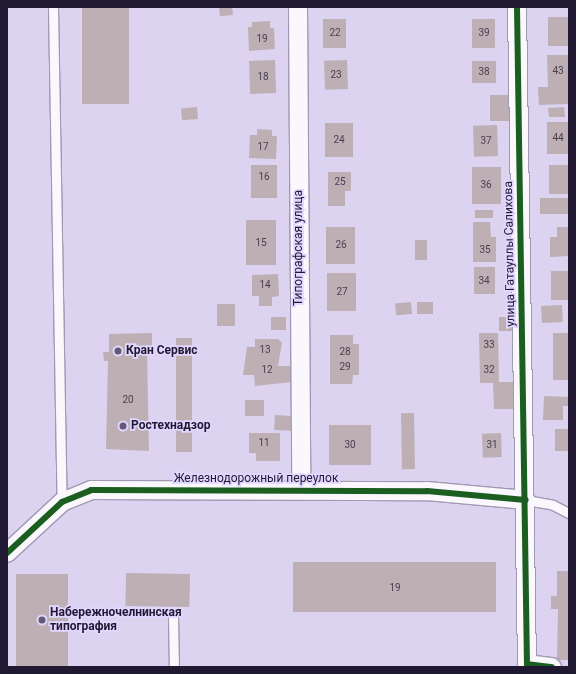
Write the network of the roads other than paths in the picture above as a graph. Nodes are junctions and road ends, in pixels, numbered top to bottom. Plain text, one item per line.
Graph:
1 (53, 7) edge
2 (298, 7) edge
3 (517, 7) edge
4 (300, 489) junction
5 (526, 500) junction
6 (62, 502) junction
7 (569, 513) edge
8 (7, 553) edge
9 (173, 617) dead end
10 (528, 666) edge
11 (174, 667) edge
12 (552, 667) edge

1 - 6 lane
2 - 4 street, Типографская улица
3 - 5 street, улица Гатауллы Салихова
4 - 5 street, Железнодорожный переулок
4 - 6 street, Железнодорожный переулок
5 - 7 lane
5 - 10 street, улица Гатауллы Салихова
6 - 8 street, Железнодорожный переулок
9 - 11 lane
10 - 12 street

